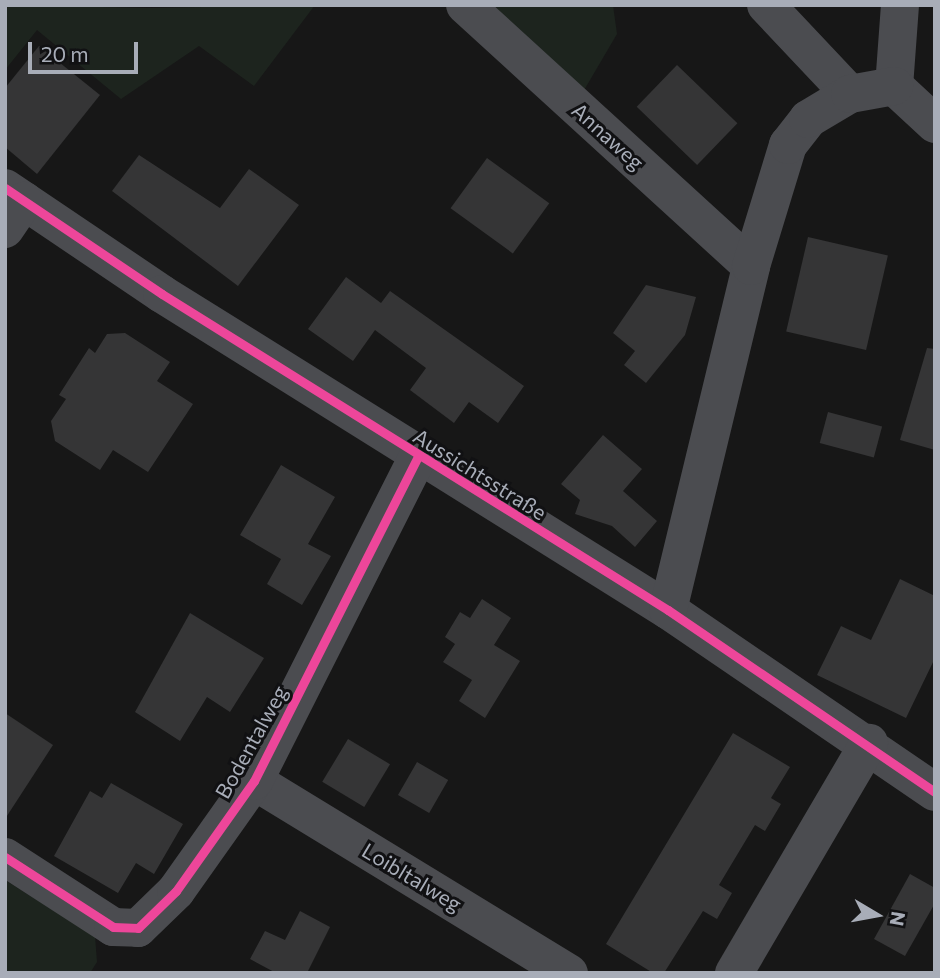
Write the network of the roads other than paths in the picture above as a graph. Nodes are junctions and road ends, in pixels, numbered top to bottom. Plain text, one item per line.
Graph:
1 (465, 5) edge
2 (766, 5) edge
3 (900, 5) edge
4 (894, 86) junction
5 (850, 94) junction
6 (935, 124) edge
7 (11, 206) edge
8 (751, 266) junction
9 (418, 457) junction
10 (668, 610) junction
11 (869, 743) junction
12 (254, 781) junction
13 (935, 792) edge
14 (5, 857) edge
15 (566, 972) edge
16 (734, 973) edge

1 - 8 street, Annaweg
2 - 5 street
3 - 4 street
4 - 5 street
4 - 6 street
5 - 8 street
7 - 9 street, Aussichtsstraße
8 - 10 street
9 - 10 street, Aussichtsstraße
9 - 12 street, Bodentalweg
10 - 11 street, Aussichtsstraße
11 - 13 street, Aussichtsstraße
11 - 16 street
12 - 14 street, Bodentalweg
12 - 15 street, Loibltalweg

